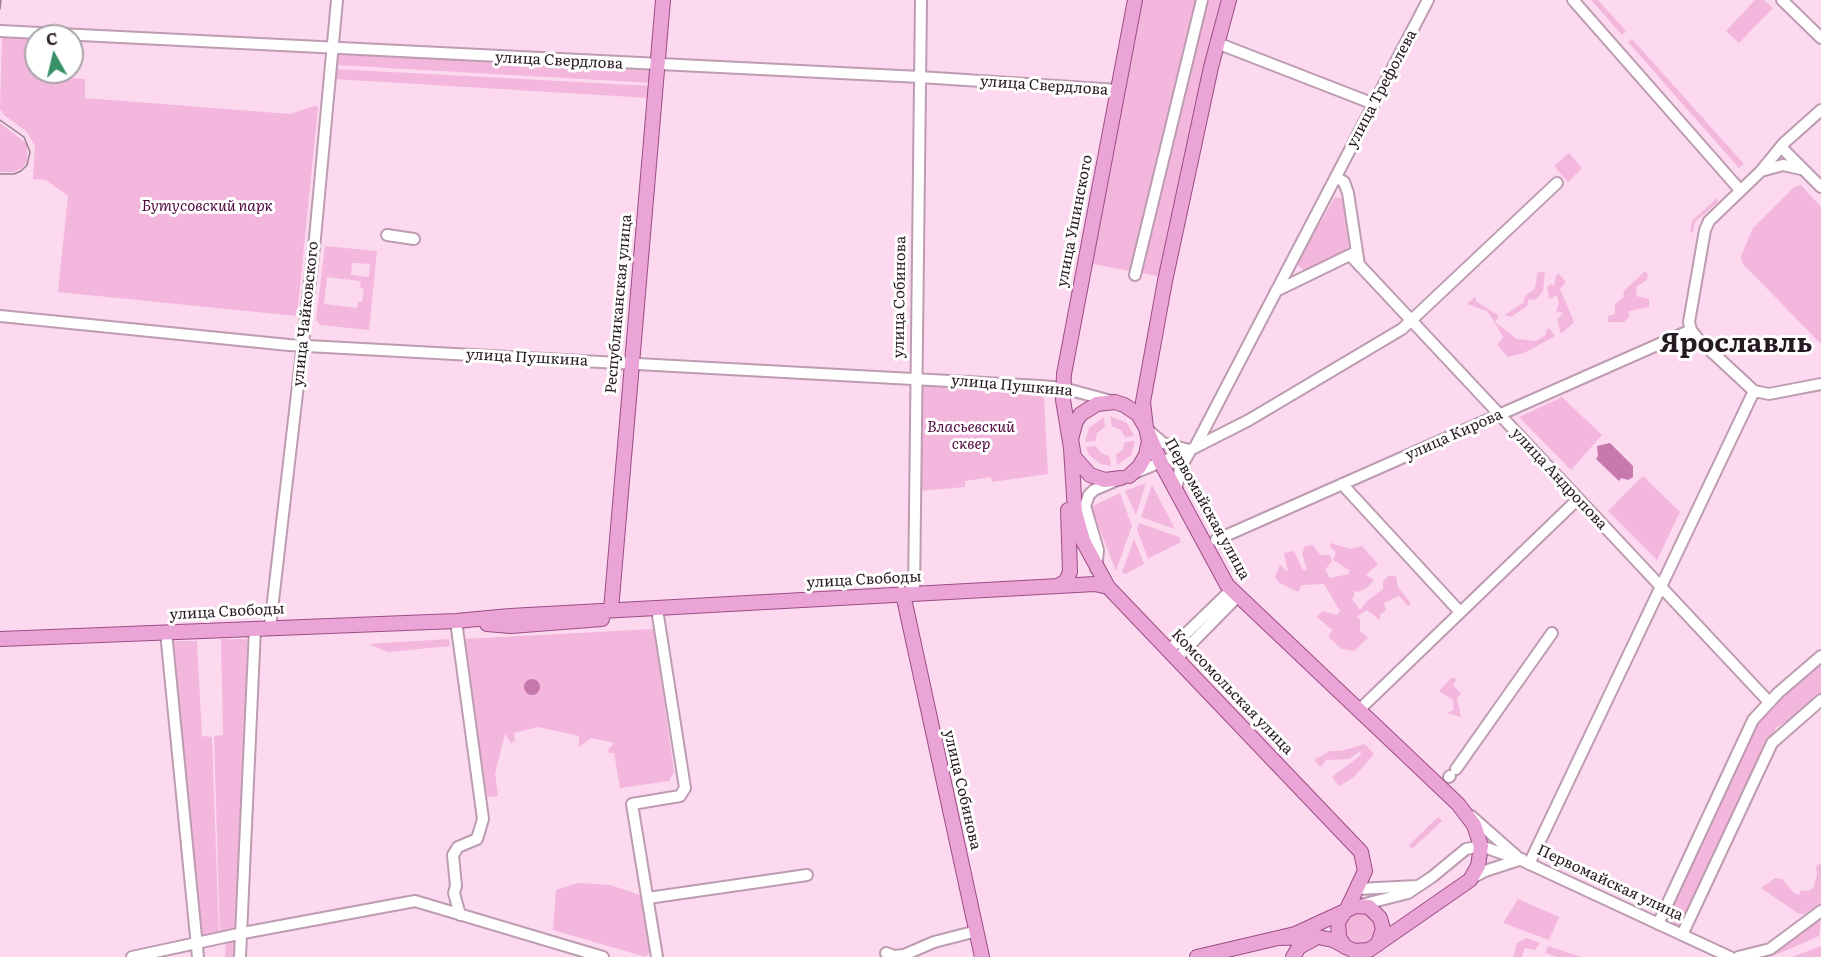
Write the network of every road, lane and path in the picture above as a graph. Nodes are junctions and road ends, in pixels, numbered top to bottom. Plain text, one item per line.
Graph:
1 (337, 0) edge
2 (663, 0) edge
3 (921, 0) edge
4 (1135, 0) edge
5 (1202, 0) edge
6 (1230, 0) edge
7 (1428, 0) edge
8 (1573, 0) edge
9 (1782, 0) edge
10 (0, 31) edge
11 (1821, 38) edge
12 (1217, 43) junction
13 (333, 48) junction
14 (657, 66) junction
15 (920, 77) junction
16 (1118, 90) junction
17 (1374, 104) junction
18 (1821, 110) edge
19 (1781, 147) junction
20 (1761, 171) junction
21 (1807, 173) junction
22 (1336, 177) junction
23 (1557, 183) dead end
24 (1821, 187) edge
25 (1740, 189) junction
26 (387, 235) dead end
27 (414, 239) dead end
28 (1353, 254) junction
29 (1293, 258) junction
30 (1311, 274) junction
31 (1135, 275) dead end
32 (1275, 291) junction
33 (0, 316) edge
34 (1410, 320) junction
35 (1691, 330) junction
36 (302, 344) junction
37 (630, 364) junction
38 (915, 379) junction
39 (1821, 384) edge
40 (1063, 388) junction
41 (1754, 391) junction
42 (1124, 405) junction
43 (1499, 415) junction
44 (1146, 428) junction
45 (1071, 448) junction
46 (1192, 449) junction
47 (1161, 464) junction
48 (1125, 477) junction
49 (1342, 484) junction
50 (1072, 488) junction
51 (1176, 490) junction
52 (1578, 499) junction
53 (1216, 540) dead end
54 (1096, 569) junction
55 (1073, 585) junction
56 (1058, 586) junction
57 (1108, 587) junction
58 (1661, 587) junction
59 (1234, 593) junction
60 (909, 594) junction
61 (1456, 608) junction
62 (657, 609) junction
63 (610, 615) junction
64 (456, 621) junction
65 (270, 627) junction
66 (255, 628) junction
67 (166, 632) junction
68 (1552, 633) dead end
69 (0, 639) edge
70 (1173, 654) junction
71 (1821, 656) edge
72 (1821, 700) edge
73 (1769, 702) junction
74 (1359, 710) junction
75 (1452, 774) dead end
76 (1458, 804) junction
77 (1480, 846) junction
78 (1525, 862) junction
79 (807, 875) dead end
80 (1470, 880) junction
81 (1421, 886) junction
82 (1358, 889) junction
83 (648, 898) junction
84 (1351, 909) junction
85 (1821, 911) edge
86 (460, 915) junction
87 (1658, 924) junction
88 (977, 931) junction
89 (243, 933) junction
90 (1682, 935) junction
91 (1325, 938) junction
92 (1291, 944) edge
93 (197, 945) junction
94 (1375, 949) edge
95 (1348, 952) edge
96 (886, 953) dead end
97 (1718, 955) edge
98 (132, 957) edge
99 (198, 957) edge
100 (240, 957) edge
101 (603, 957) edge
102 (657, 957) edge
103 (982, 957) edge
104 (1197, 957) edge
105 (1730, 957) edge
106 (1738, 957) edge

1 - 13 street, улица Чайковского
2 - 14 main road, Республиканская улица
3 - 15 street, улица Собинова
4 - 16 main road, улица Ушинского
5 - 31 street
6 - 12 main road, Первомайская улица
7 - 17 street, улица Трефолева
8 - 25 street
9 - 11 street
10 - 13 street, улица Свердлова
12 - 17 street
12 - 44 main road, Первомайская улица
13 - 14 street, улица Свердлова
13 - 36 street, улица Чайковского
14 - 15 street, улица Свердлова
14 - 37 main road, Республиканская улица
15 - 16 street, улица Свердлова
15 - 38 street, улица Собинова
16 - 40 main road, улица Ушинского
17 - 22 street, улица Трефолева
18 - 19 street
19 - 20 street
19 - 21 street
20 - 21 street
20 - 25 street
21 - 24 street
22 - 28 street
22 - 29 street, улица Трефолева
23 - 34 street
25 - 35 street
26 - 27 street
28 - 30 street
28 - 34 street, улица Андропова
29 - 30 street
29 - 32 street, улица Трефолева
30 - 32 street
32 - 46 street, улица Трефолева
33 - 36 street, улица Пушкина
34 - 43 street, улица Андропова
34 - 46 street
35 - 41 street
35 - 43 street, улица Кирова
36 - 37 street, улица Пушкина
36 - 65 street, улица Чайковского
37 - 38 street, улица Пушкина
37 - 63 main road, Республиканская улица
38 - 40 street, улица Пушкина
38 - 60 street, улица Собинова
39 - 41 street
40 - 42 street, улица Пушкина
40 - 45 main road, улица Ушинского
41 - 58 street
42 - 44 main road
42 - 45 main road
43 - 49 street, улица Кирова
43 - 52 street, улица Андропова
44 - 46 street
44 - 47 main road, Первомайская улица
44 - 48 main road
45 - 48 main road
45 - 50 main road, Комсомольская улица
46 - 47 street
46 - 51 street, улица Трефолева
47 - 48 street
47 - 51 main road, Первомайская улица
48 - 54 street
49 - 53 street, улица Кирова
49 - 61 street
50 - 54 main road, Комсомольская улица
50 - 56 main road, Комсомольская улица
51 - 59 main road, Первомайская улица
52 - 58 street, улица Андропова
52 - 61 street
54 - 55 main road
54 - 57 main road, Комсомольская улица
55 - 56 main road, улица Свободы
55 - 57 main road, улица Свободы
56 - 60 main road, улица Свободы
57 - 70 main road, Комсомольская улица
58 - 73 street, улица Андропова
58 - 78 street
59 - 70 street
59 - 74 main road, Первомайская улица
60 - 62 main road, улица Свободы
60 - 88 main road, улица Собинова
61 - 74 street
62 - 63 main road, улица Свободы
62 - 83 street
63 - 64 main road, улица Свободы
64 - 65 main road, улица Свободы
64 - 86 street
65 - 66 main road, улица Свободы
66 - 67 main road, улица Свободы
66 - 89 street
67 - 69 main road, улица Свободы
67 - 93 street
68 - 75 street
70 - 82 main road, Комсомольская улица
71 - 73 street
72 - 90 street
73 - 87 street
74 - 76 main road, Первомайская улица
76 - 77 main road, Первомайская улица
76 - 78 street, Первомайская улица
77 - 78 street
77 - 80 main road
77 - 81 street
78 - 80 street
78 - 87 street, Первомайская улица
79 - 83 street
80 - 94 main road
81 - 82 street
81 - 84 street
82 - 84 main road, Комсомольская улица
83 - 102 street
84 - 92 main road
84 - 94 main road
84 - 95 main road
85 - 106 street
86 - 89 street
86 - 101 street
87 - 90 street, Первомайская улица
88 - 96 street
88 - 103 main road, улица Собинова
89 - 93 street
89 - 100 street
90 - 97 street, Первомайская улица
91 - 92 main road
91 - 92 main road
91 - 95 main road
92 - 104 main road
93 - 98 street
93 - 99 street
94 - 95 main road
97 - 105 street, Первомайская улица

